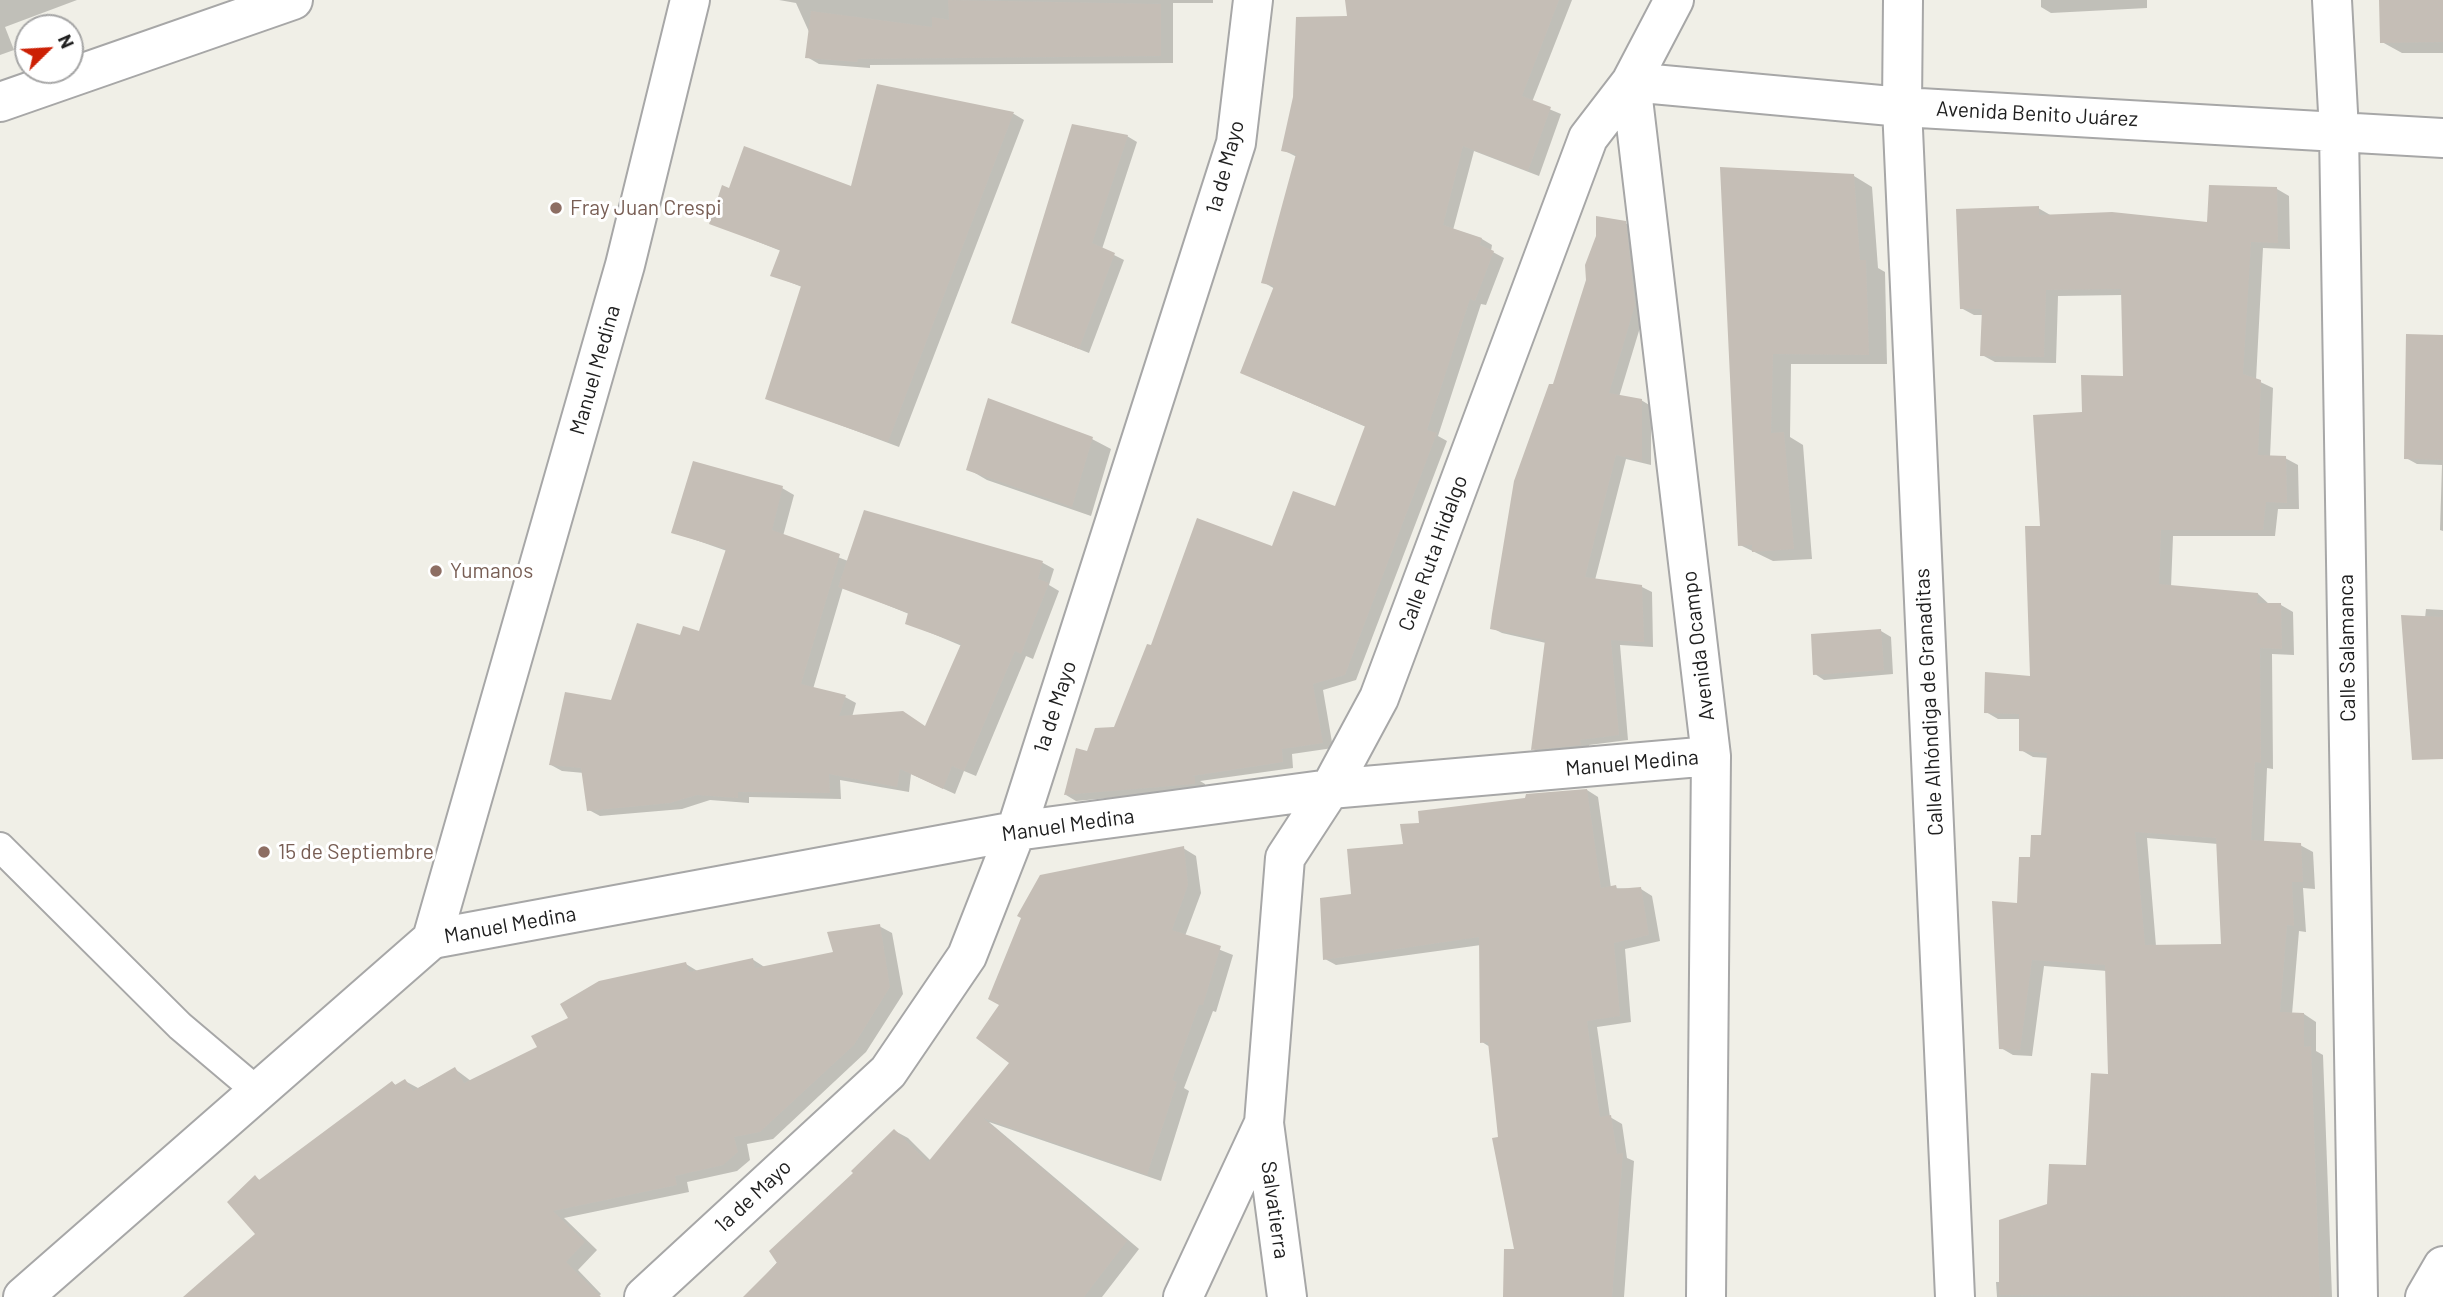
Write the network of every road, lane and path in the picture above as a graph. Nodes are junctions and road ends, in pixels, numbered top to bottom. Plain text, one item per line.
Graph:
1 (293, 0) edge
2 (690, 0) edge
3 (1253, 0) edge
4 (1674, 0) edge
5 (1903, 0) edge
6 (2332, 0) edge
7 (1631, 82) junction
8 (0, 102) edge
9 (1902, 107) junction
10 (2339, 131) junction
11 (2443, 138) edge
12 (1711, 756) junction
13 (1330, 789) junction
14 (1016, 831) junction
15 (0, 847) edge
16 (432, 939) junction
17 (258, 1092) junction
18 (1264, 1123) junction
19 (2443, 1266) edge
20 (23, 1297) edge
21 (644, 1297) edge
22 (1184, 1297) edge
23 (1287, 1297) edge
24 (1706, 1297) edge
25 (1955, 1297) edge
26 (2358, 1297) edge
27 (2424, 1297) edge

1 - 8 street
2 - 16 street, Manuel Medina
3 - 14 street, 1a de Mayo
4 - 7 street, Calle Ruta Hidalgo
5 - 9 street, Calle Alhóndiga de Granaditas
6 - 10 street, Calle Salamanca
7 - 9 street, Avenida Benito Juárez
7 - 12 street, Avenida Ocampo
7 - 13 street, Calle Ruta Hidalgo
9 - 10 street, Avenida Benito Juárez
9 - 25 street, Calle Alhóndiga de Granaditas
10 - 11 street, Avenida Benito Juárez
10 - 26 street, Calle Salamanca
12 - 13 street, Manuel Medina
12 - 24 street, Avenida Ocampo
13 - 14 street, Manuel Medina
13 - 18 street, Calle Ruta Hidalgo
14 - 16 street, Manuel Medina
14 - 21 street, 1a de Mayo
15 - 17 lane
16 - 17 street, Manuel Medina
17 - 20 street, Manuel Medina
18 - 22 street
18 - 23 street, Salvatierra
19 - 27 street

